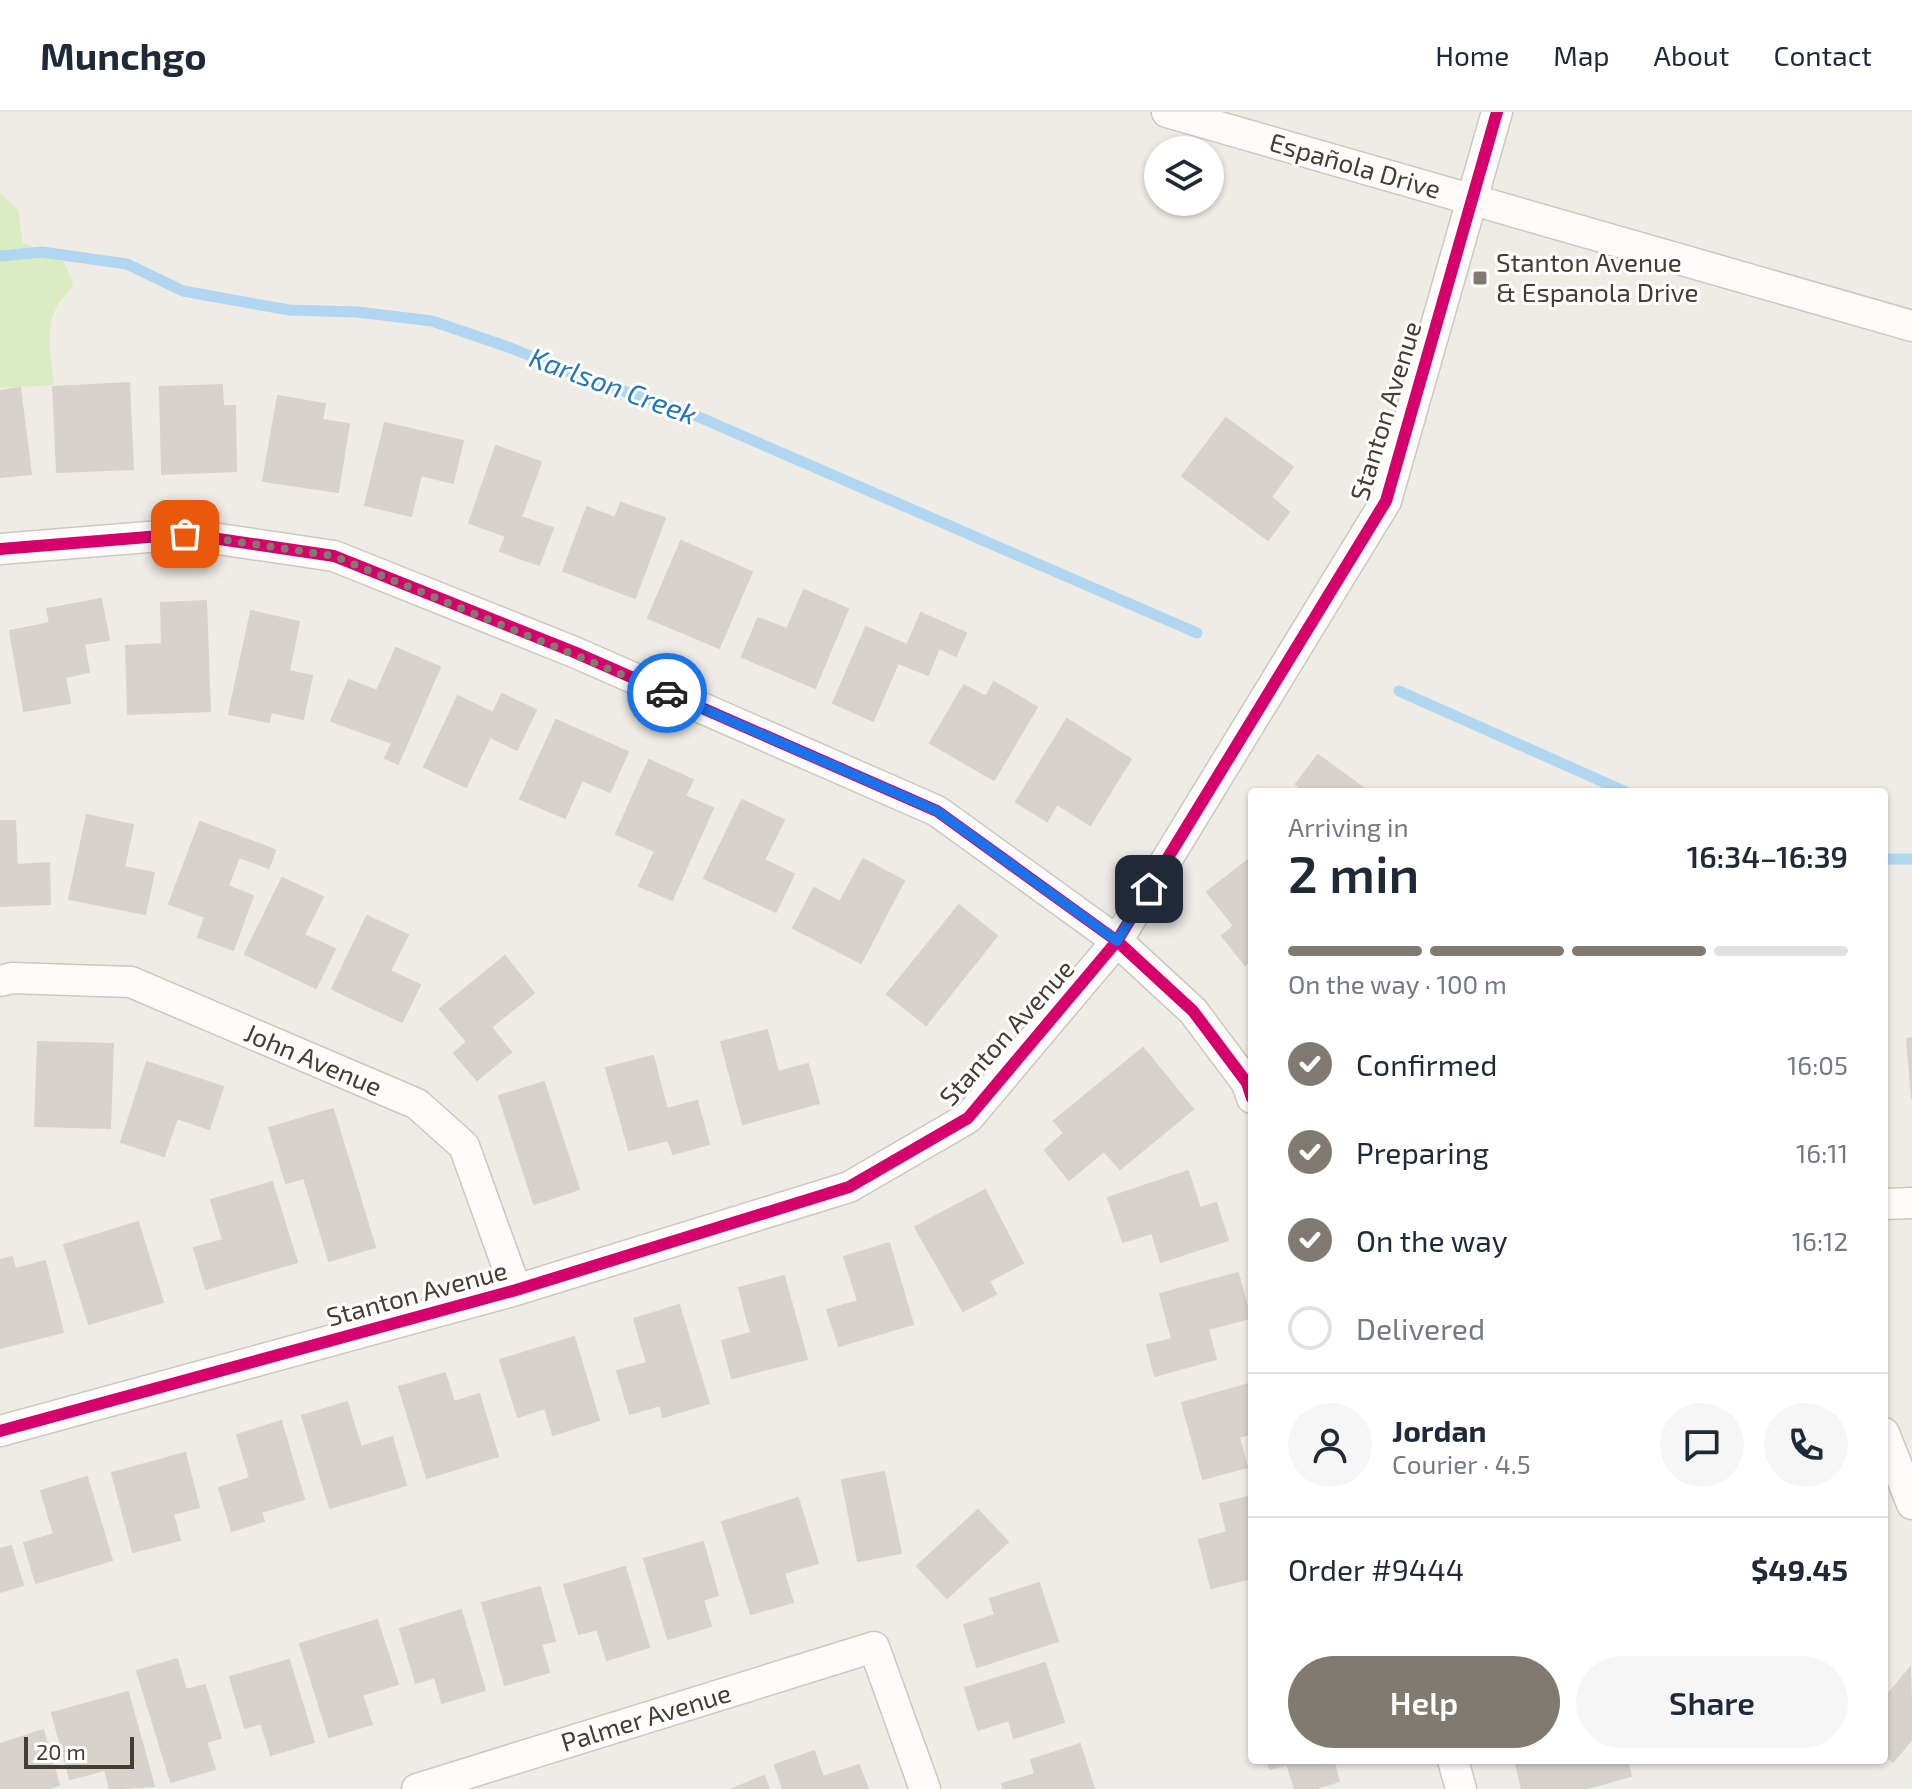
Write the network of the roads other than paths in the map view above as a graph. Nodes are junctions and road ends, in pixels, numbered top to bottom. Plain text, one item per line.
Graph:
1 (1167, 112) edge
2 (1497, 112) edge
3 (1473, 199) junction
4 (1912, 326) edge
5 (0, 549) edge
6 (1117, 941) junction
7 (0, 981) edge
8 (1248, 1086) edge
9 (1912, 1203) edge
10 (1888, 1204) edge
11 (516, 1290) junction
12 (0, 1431) edge
13 (1888, 1443) edge
14 (1912, 1504) edge
15 (1454, 1764) edge
16 (462, 1783) edge
17 (417, 1789) edge
18 (925, 1789) edge
19 (1461, 1789) edge

1 - 3 street, Española Drive
2 - 3 street, Stanton Avenue
3 - 4 street, Española Drive
3 - 6 street, Stanton Avenue
5 - 6 street
6 - 8 street
6 - 11 street, Stanton Avenue
7 - 11 street, John Avenue
9 - 10 street
11 - 12 street, Stanton Avenue
13 - 14 street
15 - 19 street
16 - 17 street, Palmer Avenue
16 - 18 street, Palmer Avenue

